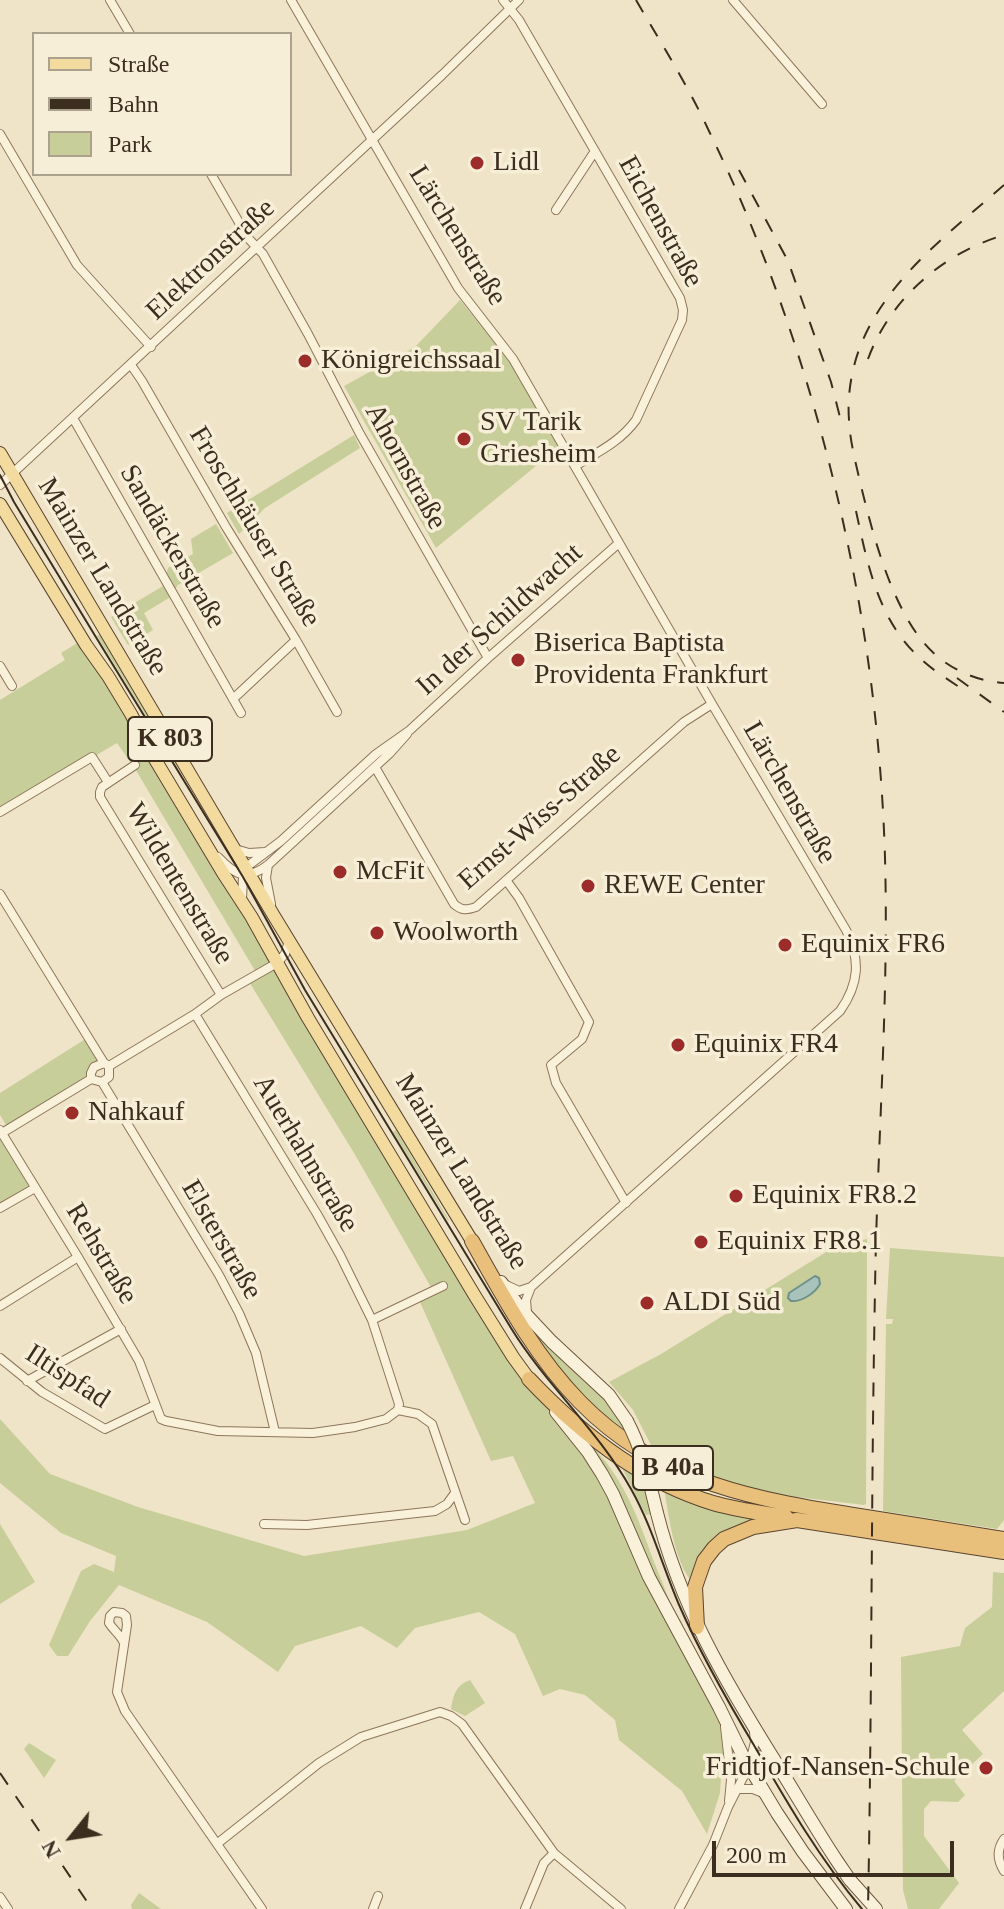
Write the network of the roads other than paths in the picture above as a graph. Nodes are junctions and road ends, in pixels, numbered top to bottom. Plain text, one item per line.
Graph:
1 (110, 0) edge
2 (291, 0) edge
3 (503, 0) edge
4 (519, 0) edge
5 (733, 0) edge
6 (510, 9) junction
7 (129, 32) edge
8 (822, 104) dead end
9 (0, 134) edge
10 (372, 140) junction
11 (595, 151) junction
12 (212, 176) edge
13 (556, 210) dead end
14 (257, 247) junction
15 (151, 347) junction
16 (131, 365) junction
17 (73, 418) junction
18 (0, 453) edge
19 (575, 466) junction
20 (13, 474) junction
21 (0, 485) edge
22 (0, 504) edge
23 (619, 543) junction
24 (296, 640) junction
25 (488, 658) junction
26 (0, 666) edge
27 (12, 686) dead end
28 (233, 699) junction
29 (712, 704) junction
30 (337, 712) dead end
31 (241, 713) dead end
32 (410, 730) junction
33 (135, 765) dead end
34 (362, 767) junction
35 (375, 767) junction
36 (381, 778) junction
37 (361, 781) junction
38 (108, 782) junction
39 (0, 812) edge
40 (208, 848) junction
41 (234, 849) junction
42 (269, 851) junction
43 (268, 865) junction
44 (247, 873) junction
45 (506, 880) junction
46 (0, 894) edge
47 (242, 901) junction
48 (274, 916) junction
49 (289, 940) junction
50 (277, 963) junction
51 (221, 995) junction
52 (195, 1014) junction
53 (106, 1064) junction
54 (91, 1079) junction
55 (102, 1082) junction
56 (1, 1132) edge
57 (35, 1188) junction
58 (626, 1203) junction
59 (0, 1208) edge
60 (472, 1241) junction
61 (78, 1257) junction
62 (496, 1276) junction
63 (443, 1286) dead end
64 (531, 1287) junction
65 (0, 1306) edge
66 (529, 1317) junction
67 (372, 1320) junction
68 (121, 1329) junction
69 (0, 1358) edge
70 (529, 1379) junction
71 (27, 1381) junction
72 (155, 1405) junction
73 (398, 1410) junction
74 (275, 1432) junction
75 (455, 1493) junction
76 (465, 1520) dead end
77 (264, 1524) dead end
78 (846, 1528) junction
79 (1004, 1539) edge
80 (1004, 1552) edge
81 (697, 1627) junction
82 (124, 1643) dead end
83 (719, 1707) junction
84 (754, 1727) junction
85 (749, 1760) junction
86 (775, 1761) junction
87 (731, 1780) junction
88 (737, 1789) junction
89 (766, 1794) junction
90 (728, 1807) junction
91 (1004, 1839) edge
92 (218, 1843) junction
93 (554, 1853) junction
94 (1004, 1871) edge
95 (378, 1896) dead end
96 (0, 1897) edge
97 (8, 1909) edge
98 (262, 1909) edge
99 (373, 1909) edge
100 (525, 1909) edge
101 (621, 1909) edge
102 (679, 1909) edge
103 (846, 1909) edge
104 (876, 1909) edge

1 - 7 street
2 - 10 street, Lärchenstraße
3 - 6 street, Eichenstraße
4 - 6 street, Elektronstraße
5 - 8 street
6 - 10 street, Elektronstraße
6 - 11 street, Eichenstraße
9 - 15 street
10 - 14 street, Elektronstraße
10 - 19 street, Lärchenstraße
11 - 13 street, Eichenstraße
11 - 19 street, Eichenstraße
12 - 14 street, Ahornstraße
14 - 15 street, Elektronstraße
14 - 25 street, Ahornstraße
15 - 16 street, Elektronstraße
16 - 17 street, Elektronstraße
16 - 24 street, Froschhäuser Straße
17 - 20 street, Elektronstraße
17 - 28 street, Sandäckerstraße
18 - 20 main road, Mainzer Landstraße / K 803
19 - 23 street, Lärchenstraße
20 - 21 street, Elektronstraße
20 - 41 main road, Mainzer Landstraße / K 803
22 - 40 main road, Mainzer Landstraße / K 803
23 - 25 street, In der Schildwacht
23 - 29 street, Lärchenstraße
24 - 28 street
24 - 30 street, Froschhäuser Straße
25 - 32 street, In der Schildwacht
26 - 27 street
28 - 31 street, Sandäckerstraße
29 - 45 street, Ernst-Wiss-Straße
29 - 58 street, Lärchenstraße
32 - 34 street, In der Schildwacht
32 - 35 street, In der Schildwacht
33 - 38 street, Wildentenstraße
34 - 35 street
34 - 42 street, In der Schildwacht
35 - 36 street, Ernst-Wiss-Straße
35 - 37 street, In der Schildwacht
36 - 37 street
36 - 45 street, Ernst-Wiss-Straße
37 - 43 street, In der Schildwacht
38 - 39 street
38 - 51 street, Wildentenstraße
40 - 44 street
40 - 47 main road, Mainzer Landstraße / K 803
41 - 42 street
41 - 44 main road, Mainzer Landstraße / K 803
42 - 44 street, In der Schildwacht
43 - 44 street, In der Schildwacht
43 - 48 street
44 - 47 street
44 - 48 main road, Mainzer Landstraße
45 - 58 street
46 - 53 street
47 - 50 main road, Mainzer Landstraße
48 - 49 main road, Mainzer Landstraße
49 - 50 street
49 - 60 main road, Mainzer Landstraße
50 - 51 street
50 - 70 main road, Mainzer Landstraße
51 - 52 street
52 - 53 street
52 - 67 street, Auerhahnstraße
53 - 54 street
53 - 55 street
54 - 55 street
54 - 56 street
55 - 74 street, Elsterstraße
56 - 57 street, Rehstraße
57 - 59 street
57 - 61 street, Rehstraße
58 - 64 street, Lärchenstraße
60 - 62 main road, Mainzer Landstraße
60 - 79 highway, B 40a
61 - 65 street
61 - 68 street, Rehstraße
62 - 64 street
62 - 66 main road, Mainzer Landstraße
63 - 67 street
64 - 66 street
66 - 81 main road, Mainzer Landstraße, bridge
67 - 73 street, Auerhahnstraße
68 - 71 street
68 - 72 street, Rehstraße
69 - 71 street, Iltispfad
70 - 78 highway, B 40a
70 - 83 main road, Mainzer Landstraße
71 - 72 street, Iltispfad
72 - 74 street
73 - 74 street
73 - 75 street
75 - 76 street
75 - 77 street
78 - 80 highway, B 40a
78 - 81 highway
81 - 84 main road, Mainzer Landstraße
82 - 92 street
83 - 85 main road, Mainzer Landstraße
83 - 87 street
84 - 85 street
84 - 86 main road, Mainzer Landstraße
85 - 86 street
85 - 87 street
85 - 88 street
85 - 89 main road, Mainzer Landstraße
86 - 104 main road, Mainzer Landstraße
87 - 90 street
88 - 89 street
88 - 90 street
89 - 103 main road, Mainzer Landstraße
90 - 102 street
91 - 94 street
92 - 93 street
92 - 98 street
93 - 100 street
93 - 101 street
95 - 99 street
96 - 97 street

